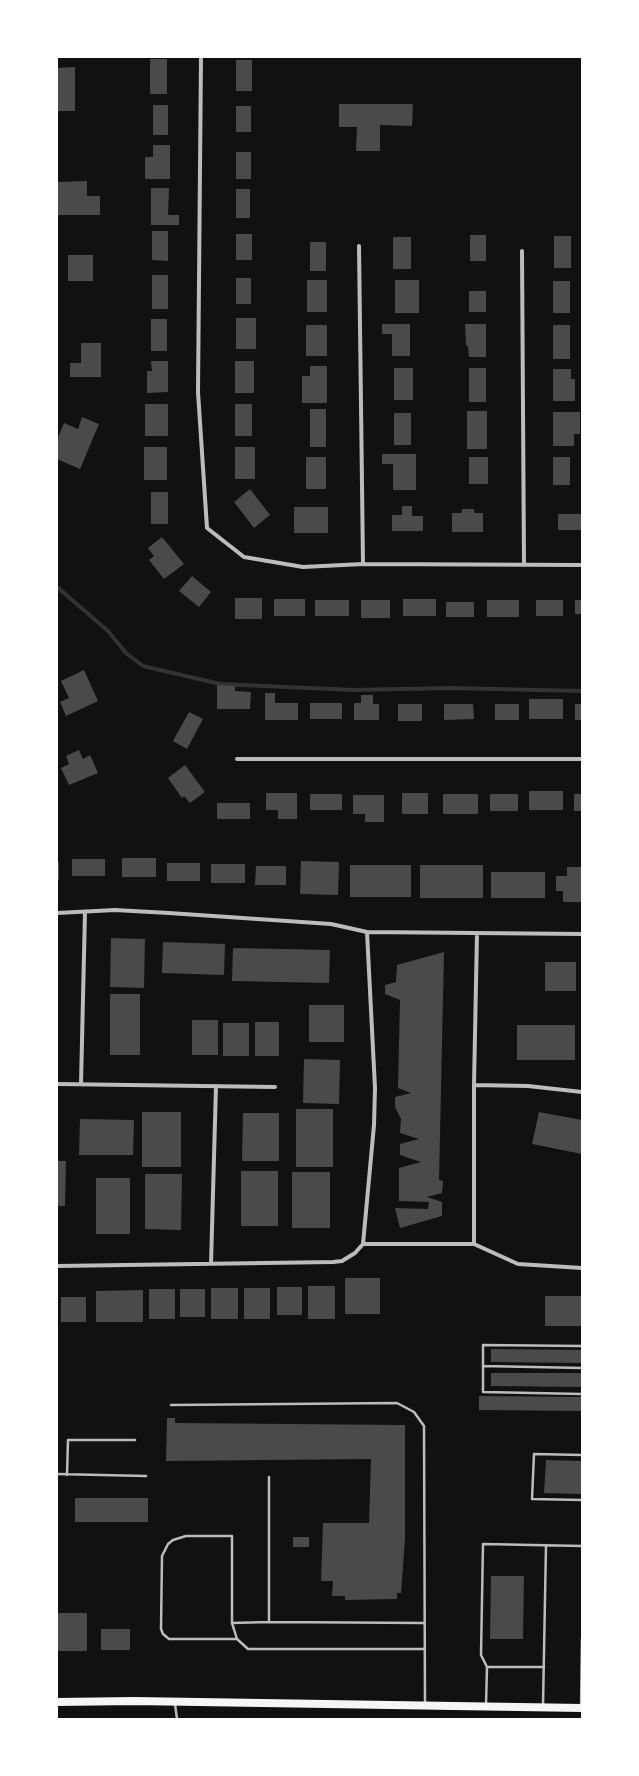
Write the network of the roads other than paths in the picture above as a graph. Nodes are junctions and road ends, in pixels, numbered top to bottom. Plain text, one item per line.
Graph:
1 (201, 57) edge
2 (359, 246) dead end
3 (522, 251) dead end
4 (363, 564) junction
5 (524, 565) junction
6 (582, 565) edge
7 (582, 758) edge
8 (237, 759) dead end
9 (85, 912) junction
10 (57, 913) edge
11 (367, 932) junction
12 (477, 933) junction
13 (582, 934) edge
14 (57, 1084) edge
15 (81, 1084) junction
16 (474, 1085) junction
17 (216, 1086) junction
18 (275, 1087) dead end
19 (582, 1092) edge
20 (363, 1244) junction
21 (474, 1244) junction
22 (211, 1264) junction
23 (57, 1266) edge
24 (582, 1268) edge
25 (582, 1346) edge
26 (483, 1366) junction
27 (582, 1368) edge
28 (582, 1394) edge
29 (171, 1405) dead end
30 (135, 1440) dead end
31 (582, 1455) edge
32 (57, 1474) edge
33 (67, 1474) junction
34 (146, 1476) dead end
35 (269, 1477) dead end
36 (582, 1500) edge
37 (546, 1545) junction
38 (582, 1546) edge
39 (269, 1622) junction
40 (232, 1623) junction
41 (424, 1623) junction
42 (237, 1639) junction
43 (582, 1639) edge
44 (425, 1649) junction
45 (487, 1667) junction
46 (544, 1668) junction
47 (175, 1701) junction
48 (57, 1702) edge
49 (425, 1705) junction
50 (486, 1706) junction
51 (543, 1707) junction
52 (582, 1708) edge
53 (178, 1719) edge

1 - 4 street
2 - 4 street
3 - 5 street
4 - 5 street
5 - 6 street
7 - 8 street
9 - 10 street
9 - 11 street
9 - 15 street
11 - 12 street
11 - 20 street
12 - 13 street
12 - 16 street
14 - 15 street
15 - 17 street
16 - 19 street
16 - 21 street
17 - 18 street
17 - 22 street
20 - 21 street
20 - 22 street
21 - 24 street
22 - 23 street
25 - 26 lane
26 - 27 lane
26 - 28 lane
29 - 41 lane
30 - 33 lane
31 - 36 lane
32 - 33 lane
33 - 34 lane
35 - 39 lane
37 - 38 lane
37 - 45 lane
37 - 46 lane
39 - 40 lane
39 - 41 lane
40 - 42 lane
40 - 42 lane
41 - 44 lane
42 - 44 lane
43 - 52 lane
44 - 49 lane
45 - 46 lane
45 - 50 lane
46 - 51 lane
47 - 48 main road
47 - 49 main road
47 - 53 lane
49 - 50 main road
50 - 51 main road
51 - 52 main road

